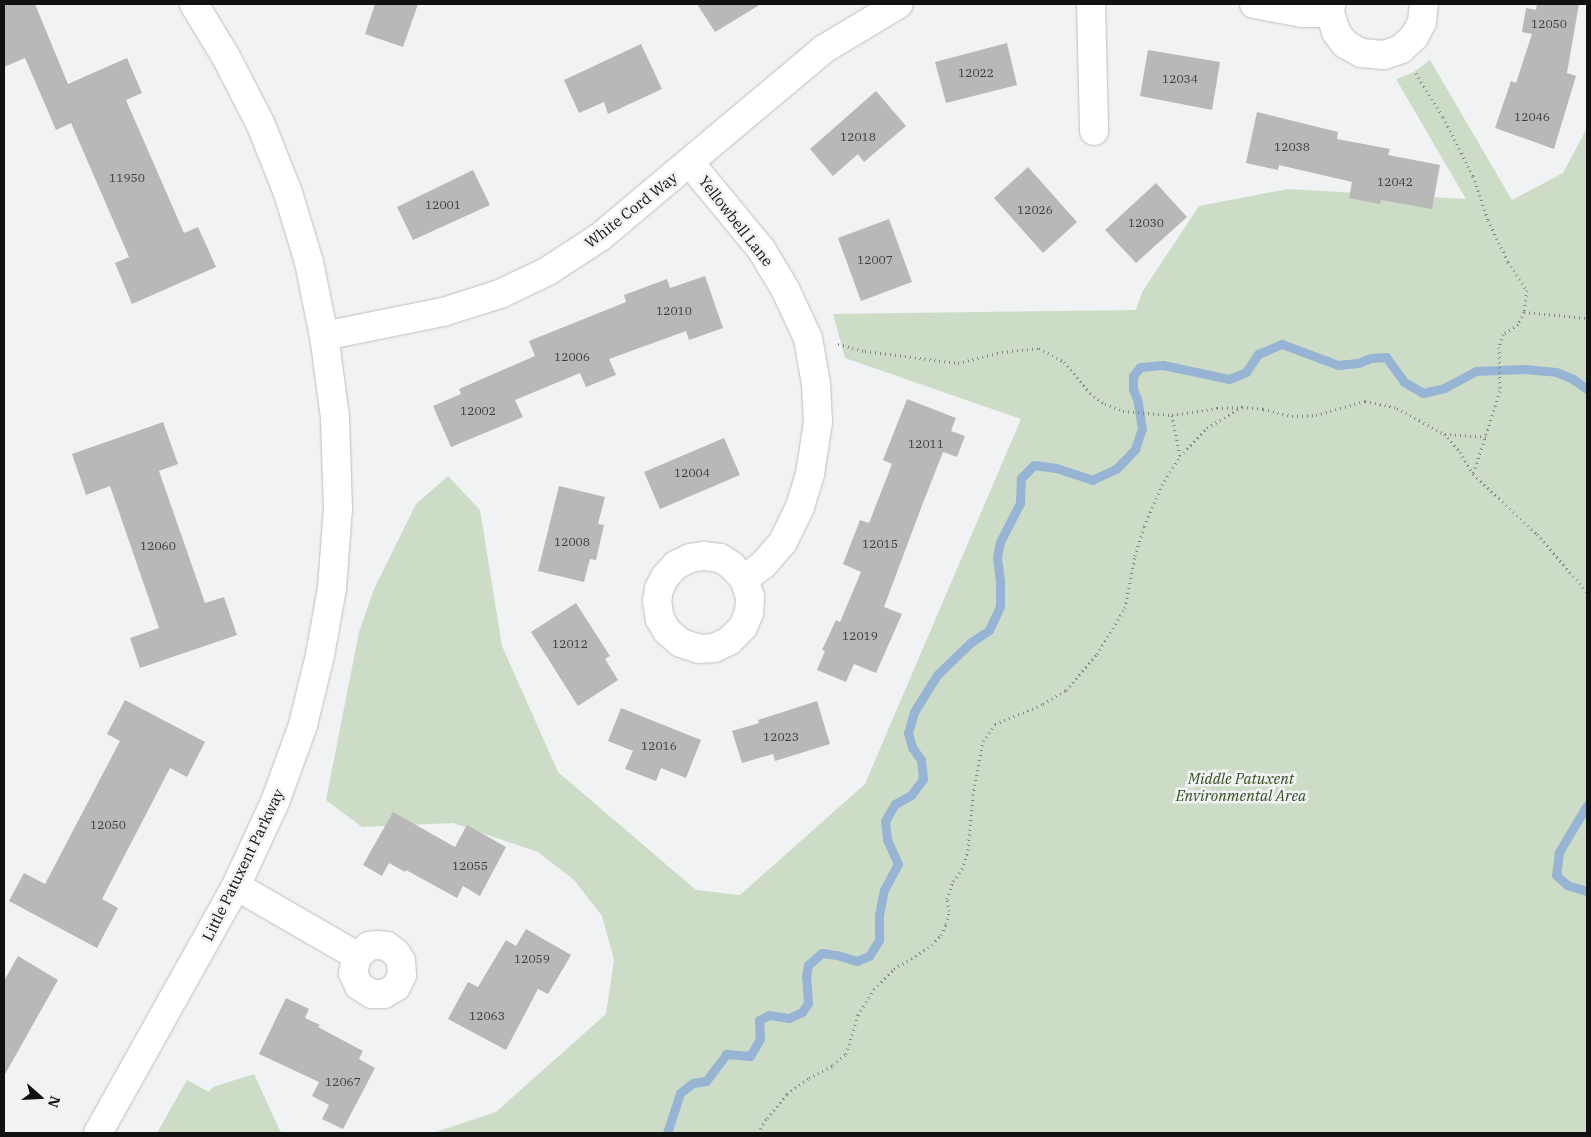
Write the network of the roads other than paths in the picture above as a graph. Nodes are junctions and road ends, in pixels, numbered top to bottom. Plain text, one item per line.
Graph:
1 (194, 4) edge
2 (899, 4) edge
3 (1091, 4) edge
4 (1254, 4) edge
5 (1424, 4) edge
6 (1330, 8) edge
7 (1094, 132) dead end
8 (690, 163) junction
9 (324, 336) junction
10 (744, 579) dead end
11 (236, 886) junction
12 (357, 956) dead end
13 (98, 1133) edge

1 - 9 street, Little Patuxent Parkway
2 - 8 street, White Cord Way
3 - 7 street
4 - 6 street
5 - 6 street
8 - 9 street, White Cord Way
8 - 10 street, Yellowbell Lane
9 - 11 street, Little Patuxent Parkway
11 - 12 street
11 - 13 street, Little Patuxent Parkway

